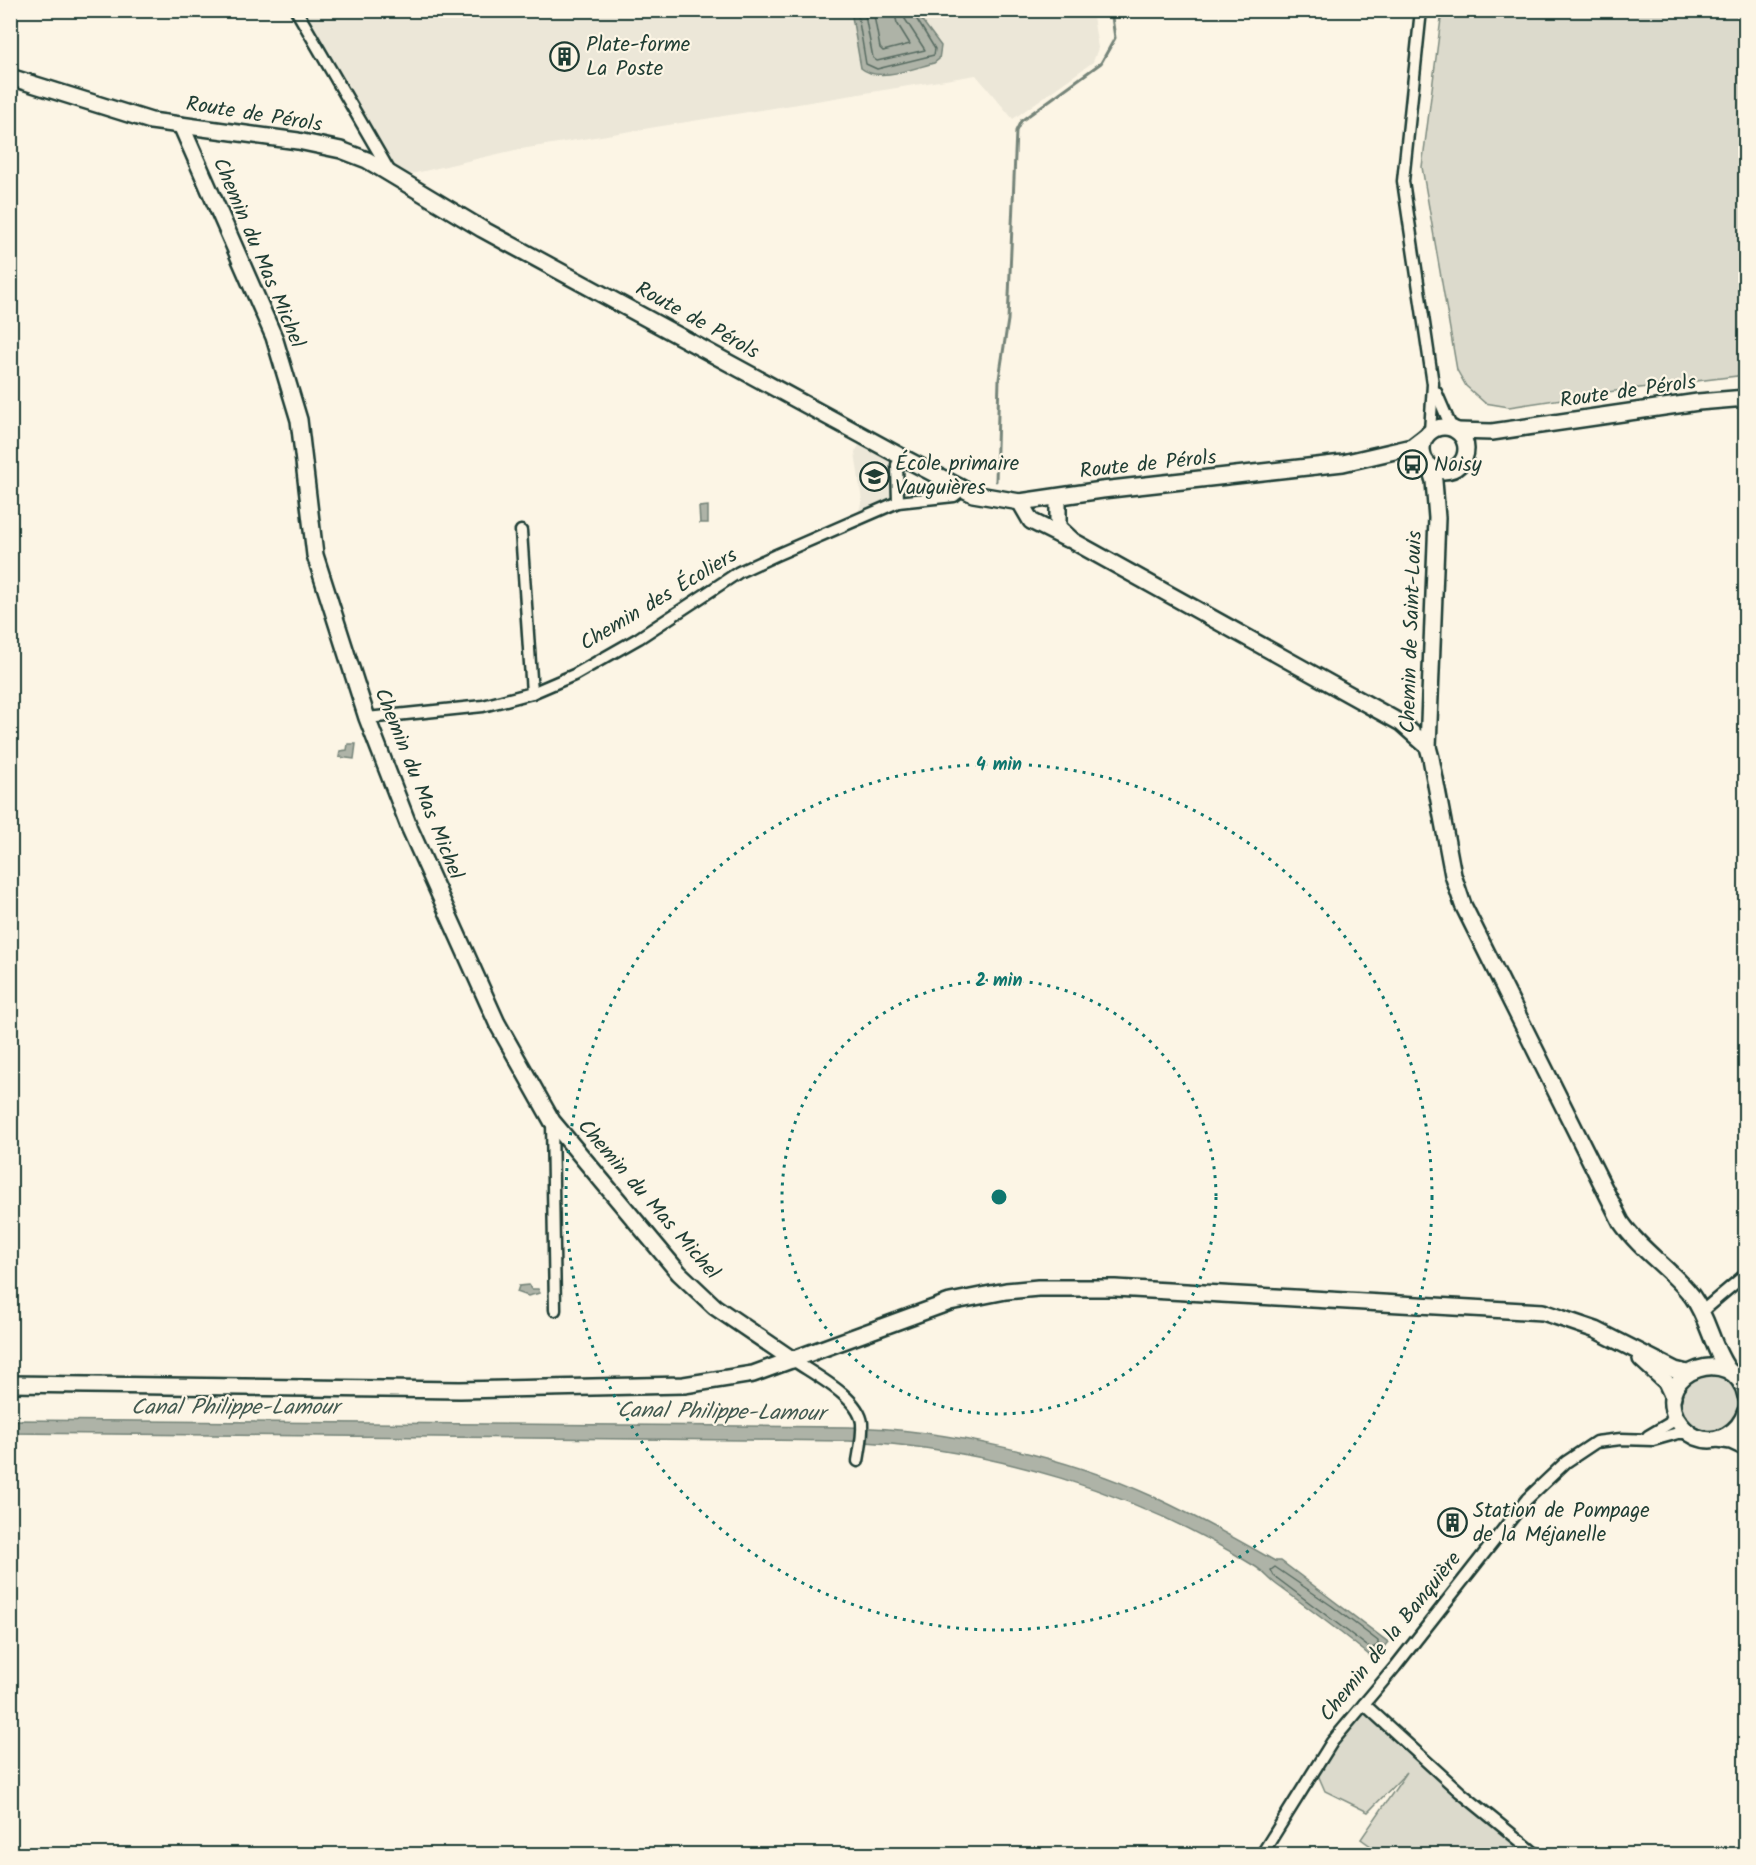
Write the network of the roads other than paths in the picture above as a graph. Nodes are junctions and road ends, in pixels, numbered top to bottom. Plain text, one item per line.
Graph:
1 (296, 10) edge
2 (1421, 10) edge
3 (10, 77) edge
4 (181, 125) junction
5 (390, 172) junction
6 (1433, 384) junction
7 (1746, 398) edge
8 (1517, 429) junction
9 (1454, 430) junction
10 (1428, 434) junction
11 (1466, 453) junction
12 (902, 457) junction
13 (1378, 457) junction
14 (1428, 464) junction
15 (1452, 470) junction
16 (963, 489) junction
17 (1058, 497) junction
18 (898, 502) junction
19 (1020, 502) junction
20 (1437, 518) junction
21 (520, 531) dead end
22 (1073, 541) junction
23 (532, 693) junction
24 (367, 718) junction
25 (1428, 747) junction
26 (552, 1121) junction
27 (1746, 1274) edge
28 (555, 1310) dead end
29 (1701, 1312) junction
30 (1711, 1333) junction
31 (1622, 1344) junction
32 (793, 1360) junction
33 (1694, 1370) junction
34 (1736, 1373) edge
35 (10, 1384) edge
36 (1746, 1396) edge
37 (1673, 1397) junction
38 (1746, 1412) edge
39 (1674, 1414) junction
40 (1689, 1433) junction
41 (1637, 1438) junction
42 (1718, 1439) junction
43 (1746, 1448) edge
44 (858, 1461) dead end
45 (1364, 1704) junction
46 (1262, 1854) edge
47 (1536, 1854) edge

1 - 5 street
2 - 6 street
3 - 4 street, Route de Pérols
4 - 5 street, Route de Pérols
4 - 24 street, Chemin du Mas Michel
5 - 12 street, Route de Pérols
6 - 9 street
6 - 10 street
7 - 8 street, Route de Pérols
8 - 9 street, Route de Pérols
8 - 11 street, Route de Pérols
9 - 10 street
9 - 11 street
10 - 13 street, Route de Pérols
10 - 14 street
11 - 15 street
12 - 16 street, Route de Pérols
12 - 18 street
13 - 14 street, Route de Pérols
13 - 17 street, Route de Pérols
14 - 15 street
14 - 20 street, Chemin de Saint-Louis
15 - 20 street, Chemin de Saint-Louis
16 - 18 street, Chemin des Écoliers
16 - 19 street, Route de Pérols
17 - 19 street, Route de Pérols
17 - 22 street
18 - 23 street, Chemin des Écoliers
19 - 22 street
20 - 25 street, Chemin de Saint-Louis
21 - 23 street
22 - 25 street
23 - 24 street, Chemin des Écoliers
24 - 26 street, Chemin du Mas Michel
25 - 29 street, Chemin de Saint-Louis
26 - 28 street
26 - 32 street, Chemin du Mas Michel
27 - 29 street
29 - 30 street, Chemin de Saint-Louis
30 - 33 street
30 - 34 street, Chemin de Saint-Louis
31 - 32 street
31 - 33 street
31 - 37 street
32 - 35 street
32 - 44 street
33 - 34 street
33 - 37 street
34 - 36 street, Chemin de Saint-Louis
37 - 39 street
38 - 42 street
39 - 40 street
39 - 41 street, Chemin de la Banquière
40 - 41 street, Chemin de la Banquière
40 - 42 street
41 - 45 street, Chemin de la Banquière
42 - 43 street
45 - 46 street, Chemin de la Banquière
45 - 47 street

